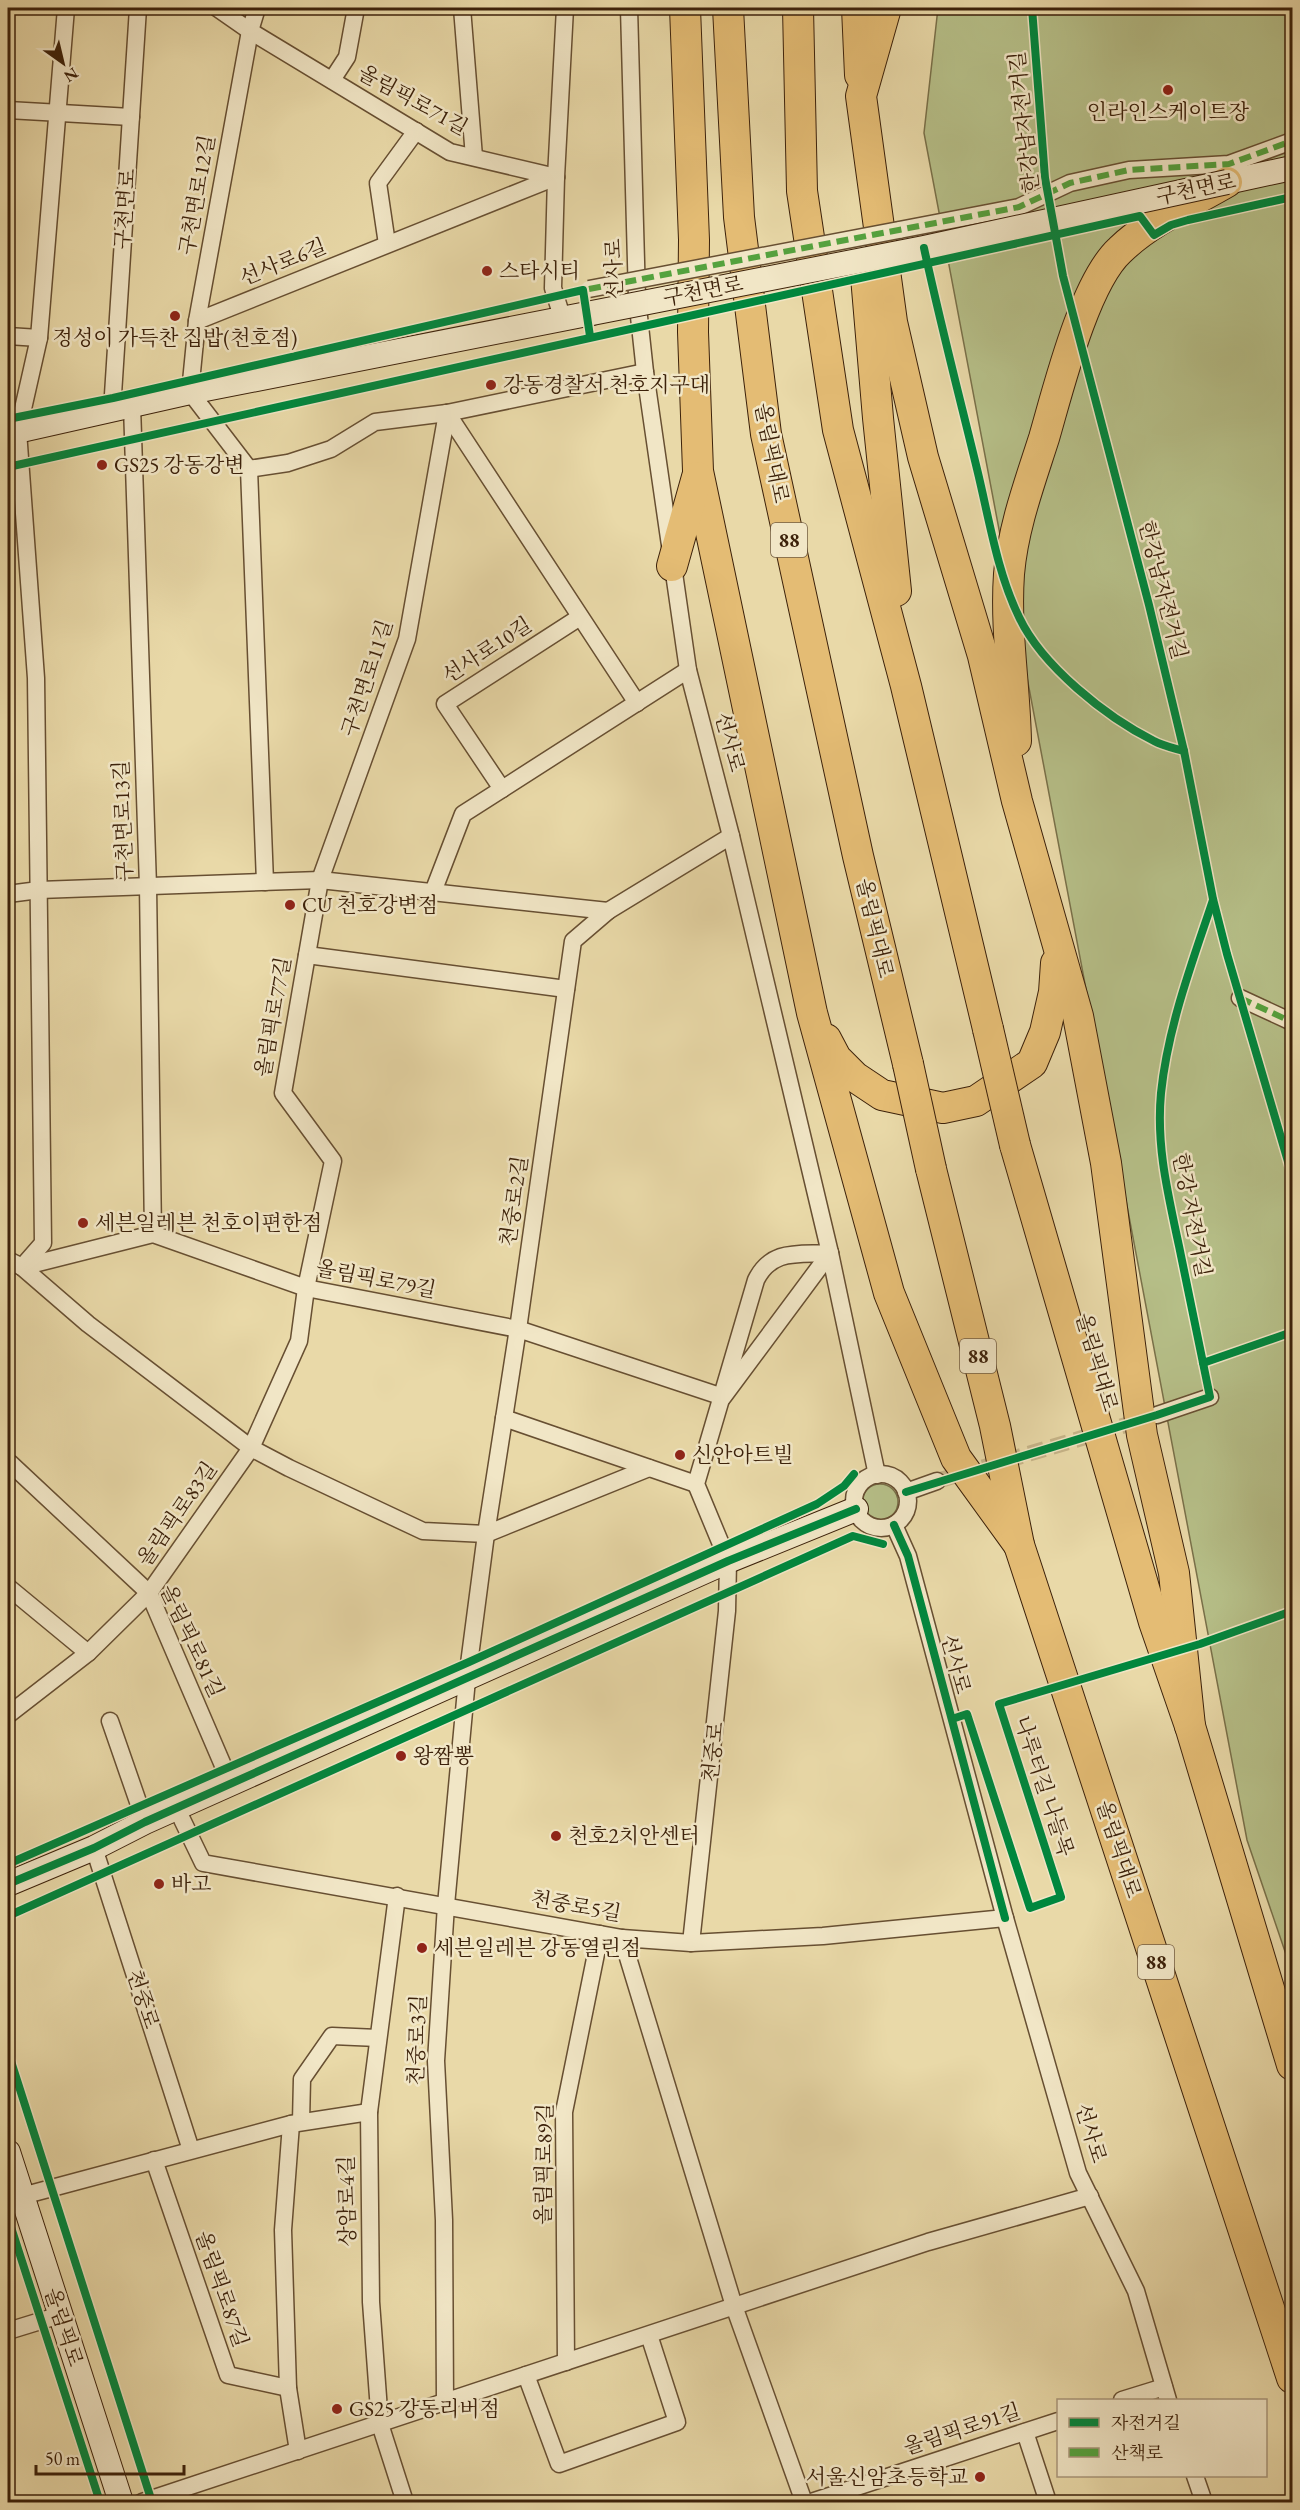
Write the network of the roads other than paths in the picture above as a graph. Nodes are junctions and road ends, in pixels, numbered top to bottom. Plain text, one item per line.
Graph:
1 (66, 8) edge
2 (138, 8) edge
3 (217, 8) edge
4 (257, 8) edge
5 (356, 8) edge
6 (462, 8) edge
7 (565, 8) edge
8 (629, 8) edge
9 (669, 8) edge
10 (684, 8) edge
11 (728, 8) edge
12 (798, 8) edge
13 (857, 8) edge
14 (886, 8) edge
15 (250, 31) junction
16 (332, 80) junction
17 (863, 109) junction
18 (8, 110) edge
19 (57, 114) junction
20 (131, 117) junction
21 (416, 131) junction
22 (1293, 141) edge
23 (474, 157) junction
24 (1293, 168) edge
25 (556, 177) junction
26 (1227, 182) junction
27 (387, 244) junction
28 (589, 289) dead end
29 (563, 320) junction
30 (197, 321) junction
31 (693, 332) junction
32 (8, 336) edge
33 (39, 338) junction
34 (645, 372) junction
35 (190, 392) junction
36 (122, 408) junction
37 (447, 413) junction
38 (13, 432) edge
39 (249, 469) junction
40 (698, 471) junction
41 (672, 566) junction
42 (580, 617) junction
43 (688, 670) junction
44 (906, 686) junction
45 (637, 703) junction
46 (502, 789) junction
47 (1017, 801) junction
48 (731, 836) junction
49 (320, 880) junction
50 (265, 882) junction
51 (148, 886) junction
52 (39, 890) junction
53 (433, 892) junction
54 (8, 894) edge
55 (608, 911) junction
56 (1057, 942) junction
57 (307, 955) junction
58 (566, 989) junction
59 (1240, 998) dead end
60 (812, 1013) junction
61 (1293, 1022) edge
62 (153, 1234) junction
63 (830, 1253) junction
64 (15, 1264) edge
65 (306, 1288) junction
66 (518, 1329) junction
67 (723, 1397) junction
68 (1210, 1397) dead end
69 (1157, 1415) tunnel mouth
70 (504, 1418) junction
71 (252, 1448) junction
72 (8, 1463) edge
73 (649, 1468) junction
74 (877, 1475) junction
75 (937, 1481) tunnel mouth
76 (696, 1484) junction
77 (906, 1491) junction
78 (856, 1509) junction
79 (894, 1525) junction
80 (486, 1534) junction
81 (1019, 1545) junction
82 (728, 1561) junction
83 (8, 1587) edge
84 (149, 1593) junction
85 (88, 1653) junction
86 (467, 1679) junction
87 (8, 1715) edge
88 (110, 1721) dead end
89 (1190, 1726) junction
90 (231, 1784) junction
91 (177, 1809) junction
92 (145, 1822) junction
93 (94, 1848) junction
94 (8, 1884) edge
95 (397, 1896) junction
96 (446, 1905) junction
97 (1005, 1918) junction
98 (600, 1934) junction
99 (622, 1938) junction
100 (691, 1943) junction
101 (378, 2038) junction
102 (1293, 2065) edge
103 (369, 2112) junction
104 (296, 2123) junction
105 (191, 2150) junction
106 (8, 2152) edge
107 (154, 2160) junction
108 (22, 2196) junction
109 (1090, 2196) junction
110 (734, 2307) junction
111 (60, 2315) junction
112 (8, 2331) edge
113 (649, 2335) junction
114 (566, 2362) junction
115 (526, 2375) junction
116 (1293, 2378) edge
117 (288, 2388) junction
118 (1166, 2394) edge
119 (1129, 2399) edge
120 (445, 2402) junction
121 (1057, 2422) edge
122 (380, 2424) junction
123 (1025, 2432) junction
124 (298, 2451) junction
125 (1196, 2477) edge
126 (121, 2502) edge
127 (142, 2502) edge
128 (405, 2502) edge
129 (804, 2502) edge
130 (811, 2502) edge
131 (1048, 2502) edge
132 (1204, 2502) edge

1 - 19 street
2 - 20 street, 구천면로
3 - 15 street, 올림픽로71길
4 - 15 street, 구천면로12길
5 - 16 street, 올림픽로71길
6 - 23 street, 올림픽로71길
7 - 25 street
8 - 34 street, 선사로
9 - 31 highway
10 - 31 highway
11 - 81 highway, 올림픽대로 / 88, bridge
12 - 44 highway, 올림픽대로
13 - 17 highway
14 - 17 highway
15 - 16 street, 올림픽로71길
15 - 30 street, 구천면로12길
16 - 21 street, 올림픽로71길
17 - 44 highway
17 - 47 highway
18 - 19 street
19 - 20 street
19 - 33 street
20 - 36 street, 구천면로
21 - 23 street, 올림픽로71길
21 - 27 street
22 - 28 street, bridge
23 - 25 street, 올림픽로71길
24 - 26 main road, 구천면로
25 - 27 street, 선사로6길
25 - 29 street
26 - 29 main road, 구천면로, bridge
26 - 47 highway, bridge
27 - 30 street, 선사로6길
29 - 35 main road, 구천면로
30 - 35 street, 구천면로12길
31 - 40 highway
32 - 33 street
33 - 38 street
34 - 37 street
34 - 41 street, 선사로
35 - 36 main road, 구천면로
35 - 39 street
36 - 38 main road, 구천면로
36 - 51 street, 구천면로13길
37 - 39 street
37 - 42 street
37 - 49 street, 구천면로11길
38 - 52 street
39 - 50 street
40 - 41 highway
40 - 60 highway
41 - 43 street, 선사로
42 - 45 street
42 - 46 street, 선사로10길
43 - 45 street
43 - 48 street, 선사로
44 - 89 highway, 올림픽대로, bridge
45 - 46 street
46 - 53 street
47 - 56 highway
48 - 55 street, 천중로2길
48 - 63 street, 선사로
49 - 50 street
49 - 53 street
49 - 57 street, 올림픽로77길
50 - 51 street
51 - 52 street
51 - 62 street, 구천면로13길
52 - 54 street
52 - 64 street
53 - 55 street
55 - 58 street, 천중로2길
56 - 60 highway
56 - 89 highway
57 - 58 street
57 - 65 street, 올림픽로77길
58 - 66 street, 천중로2길
59 - 61 street
60 - 81 highway
62 - 64 street
62 - 65 street, 올림픽로79길
63 - 67 street
63 - 67 street
63 - 74 street, 선사로
64 - 71 street
65 - 66 street, 올림픽로79길
65 - 71 street, 올림픽로83길
66 - 67 street, 올림픽로79길
66 - 70 street, 천중로2길
67 - 76 street
68 - 69 street
70 - 73 street
70 - 80 street, 천중로2길
71 - 80 street
71 - 84 street, 올림픽로83길
72 - 84 street, 올림픽로81길
73 - 76 street
73 - 80 street
74 - 77 street
74 - 78 street
75 - 77 street
76 - 82 street, 천중로
77 - 79 street
78 - 79 street
78 - 82 main road
79 - 97 street, 선사로
80 - 86 street, 천중로2길
81 - 116 highway, 올림픽대로 / 88
82 - 86 main road
82 - 100 street, 천중로
83 - 85 street
84 - 85 street, 올림픽로83길
84 - 90 street, 올림픽로81길
85 - 87 street, 올림픽로83길
86 - 90 main road
86 - 96 street, 천중로3길
88 - 92 street
89 - 102 highway, 올림픽대로
90 - 91 main road
91 - 92 main road
91 - 95 street, 천중로5길
92 - 93 main road
93 - 94 main road
93 - 105 street, 천중로
95 - 96 street, 천중로5길
95 - 101 street, 상암로4길
96 - 98 street, 천중로5길
96 - 120 street, 천중로3길
97 - 100 street, 천중로5길
97 - 109 street, 선사로
98 - 99 street, 천중로5길
98 - 114 street, 올림픽로89길
99 - 100 street, 천중로5길
99 - 110 street
101 - 103 street, 상암로4길
101 - 104 street
103 - 104 street
103 - 122 street, 상암로4길
104 - 105 street
104 - 117 street
105 - 107 street
106 - 108 main road, 올림픽로
107 - 108 street
107 - 117 street, 올림픽로87길
108 - 111 main road, 올림픽로
109 - 110 street
109 - 118 street, 선사로
110 - 113 street
110 - 129 street
111 - 112 street
111 - 126 main road, 올림픽로
113 - 114 street
113 - 115 street
114 - 115 street
115 - 120 street
117 - 124 street
118 - 119 street
120 - 122 street
121 - 123 street, 올림픽로91길
122 - 124 street
122 - 128 street, 상암로4길
123 - 130 street, 올림픽로91길
123 - 131 street
124 - 127 street
125 - 132 street

